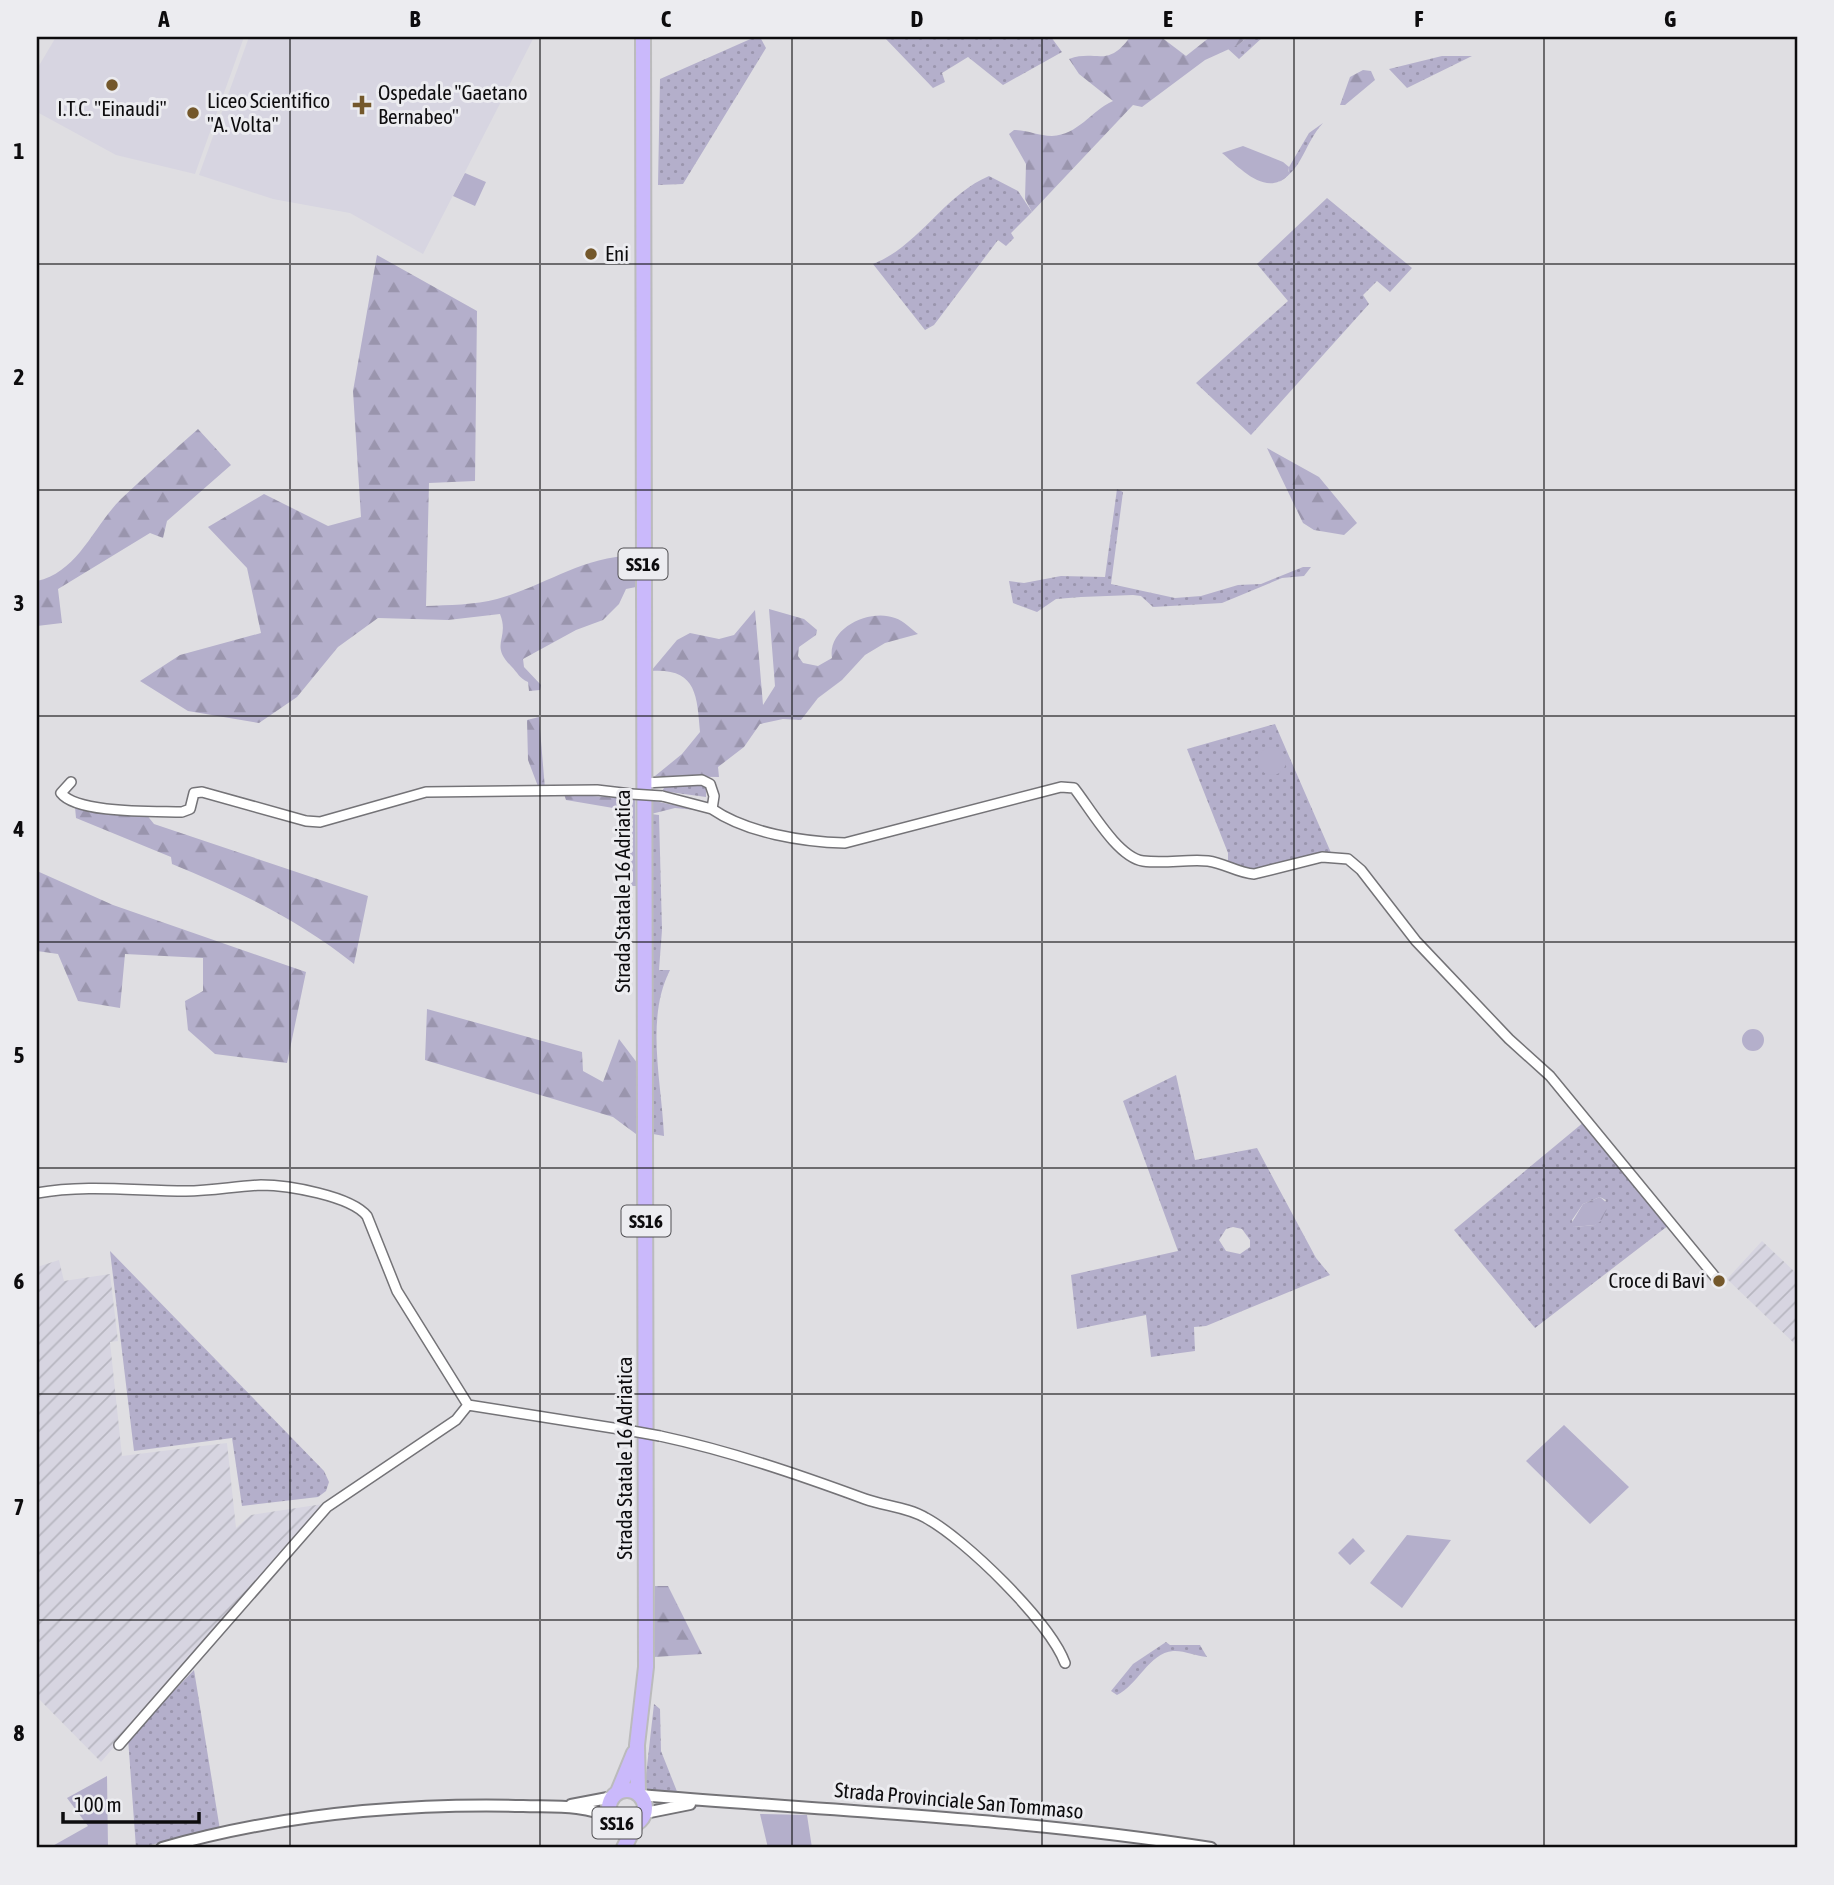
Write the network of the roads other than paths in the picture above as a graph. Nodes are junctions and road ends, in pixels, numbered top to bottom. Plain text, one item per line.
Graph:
1 (642, 37) edge
2 (643, 779) junction
3 (71, 782) dead end
4 (712, 809) junction
5 (37, 1193) edge
6 (1716, 1278) dead end
7 (468, 1405) junction
8 (1065, 1663) dead end
9 (119, 1745) dead end
10 (637, 1745) junction
11 (615, 1794) junction
12 (639, 1794) junction
13 (703, 1802) junction
14 (562, 1807) junction
15 (640, 1819) junction
16 (614, 1820) junction
17 (162, 1848) edge
18 (616, 1848) edge
19 (624, 1848) edge
20 (1211, 1848) edge

1 - 2 main road, Strada Statale 16 Adriatica / SS16
2 - 4 street
2 - 10 main road, Strada Statale 16 Adriatica / SS16
3 - 4 street, bridge
4 - 6 street
5 - 7 street
7 - 8 street, bridge
7 - 9 street
10 - 11 main road, Strada Statale 16 Adriatica / SS16
10 - 12 main road, Strada Statale 16 Adriatica / SS16
11 - 12 main road, SS16
11 - 14 street
11 - 16 main road, SS16
12 - 13 street, Strada Provinciale San Tommaso
12 - 15 main road, SS16
13 - 15 street, Strada Provinciale San Tommaso
13 - 20 street, Strada Provinciale San Tommaso
14 - 16 street
14 - 17 street
15 - 16 main road, SS16
15 - 19 main road, SS16
16 - 18 main road, SS16

